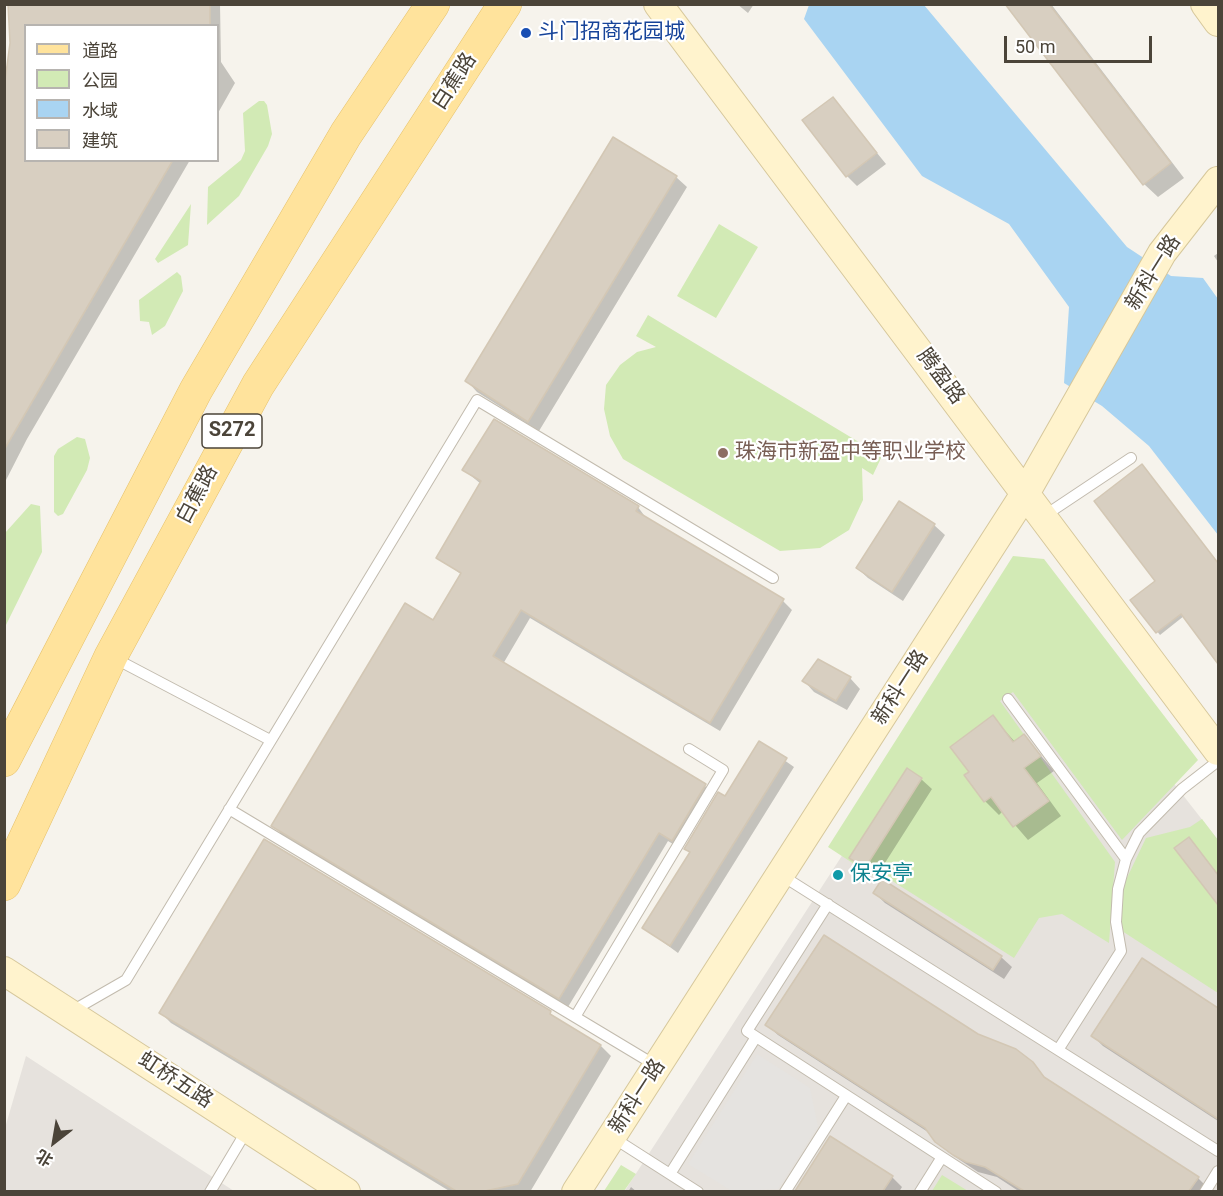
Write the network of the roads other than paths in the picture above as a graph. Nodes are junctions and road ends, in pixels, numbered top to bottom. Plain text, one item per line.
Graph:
1 (433, 4) edge
2 (505, 4) edge
3 (658, 4) edge
4 (1205, 4) edge
5 (1218, 22) edge
6 (1218, 181) edge
7 (1131, 458) dead end
8 (1026, 492) junction
9 (1044, 516) junction
10 (773, 578) dead end
11 (111, 656) junction
12 (1008, 699) dead end
13 (270, 740) junction
14 (689, 749) dead end
15 (1218, 751) edge
16 (4, 760) edge
17 (1218, 761) edge
18 (229, 809) junction
19 (1126, 859) junction
20 (781, 874) junction
21 (4, 884) edge
22 (828, 904) junction
23 (4, 971) edge
24 (69, 1012) junction
25 (574, 1017) junction
26 (756, 1037) junction
27 (1058, 1050) junction
28 (658, 1067) junction
29 (846, 1096) junction
30 (248, 1128) junction
31 (612, 1136) junction
32 (1218, 1151) edge
33 (942, 1157) junction
34 (1218, 1171) edge
35 (670, 1174) junction
36 (210, 1191) edge
37 (346, 1191) edge
38 (576, 1191) edge
39 (698, 1191) edge
40 (785, 1191) edge
41 (920, 1191) edge
42 (996, 1191) edge
43 (1205, 1191) edge

1 - 16 main road, S272
2 - 11 main road, 白蕉路 / S272
3 - 8 street, 腾盈路
4 - 5 street
6 - 8 street, 新科一路
7 - 9 lane
8 - 9 street, 腾盈路
8 - 20 street, 新科一路
9 - 15 street, 腾盈路
10 - 13 lane
11 - 13 lane
11 - 21 main road, 白蕉路 / S272
12 - 19 lane
13 - 18 lane
14 - 25 lane
17 - 19 lane
18 - 24 lane
18 - 25 lane
19 - 27 lane
20 - 22 lane
20 - 28 street, 新科一路
22 - 26 lane
22 - 27 lane
23 - 24 street, 虹桥五路
24 - 30 street, 虹桥五路
25 - 28 lane
26 - 29 lane
26 - 35 lane
27 - 32 lane
28 - 31 street, 新科一路
29 - 33 lane
29 - 40 lane
30 - 36 lane
30 - 37 street, 虹桥五路
31 - 35 lane
31 - 38 street, 新科一路
33 - 41 lane
33 - 42 lane
34 - 43 lane
35 - 39 lane

